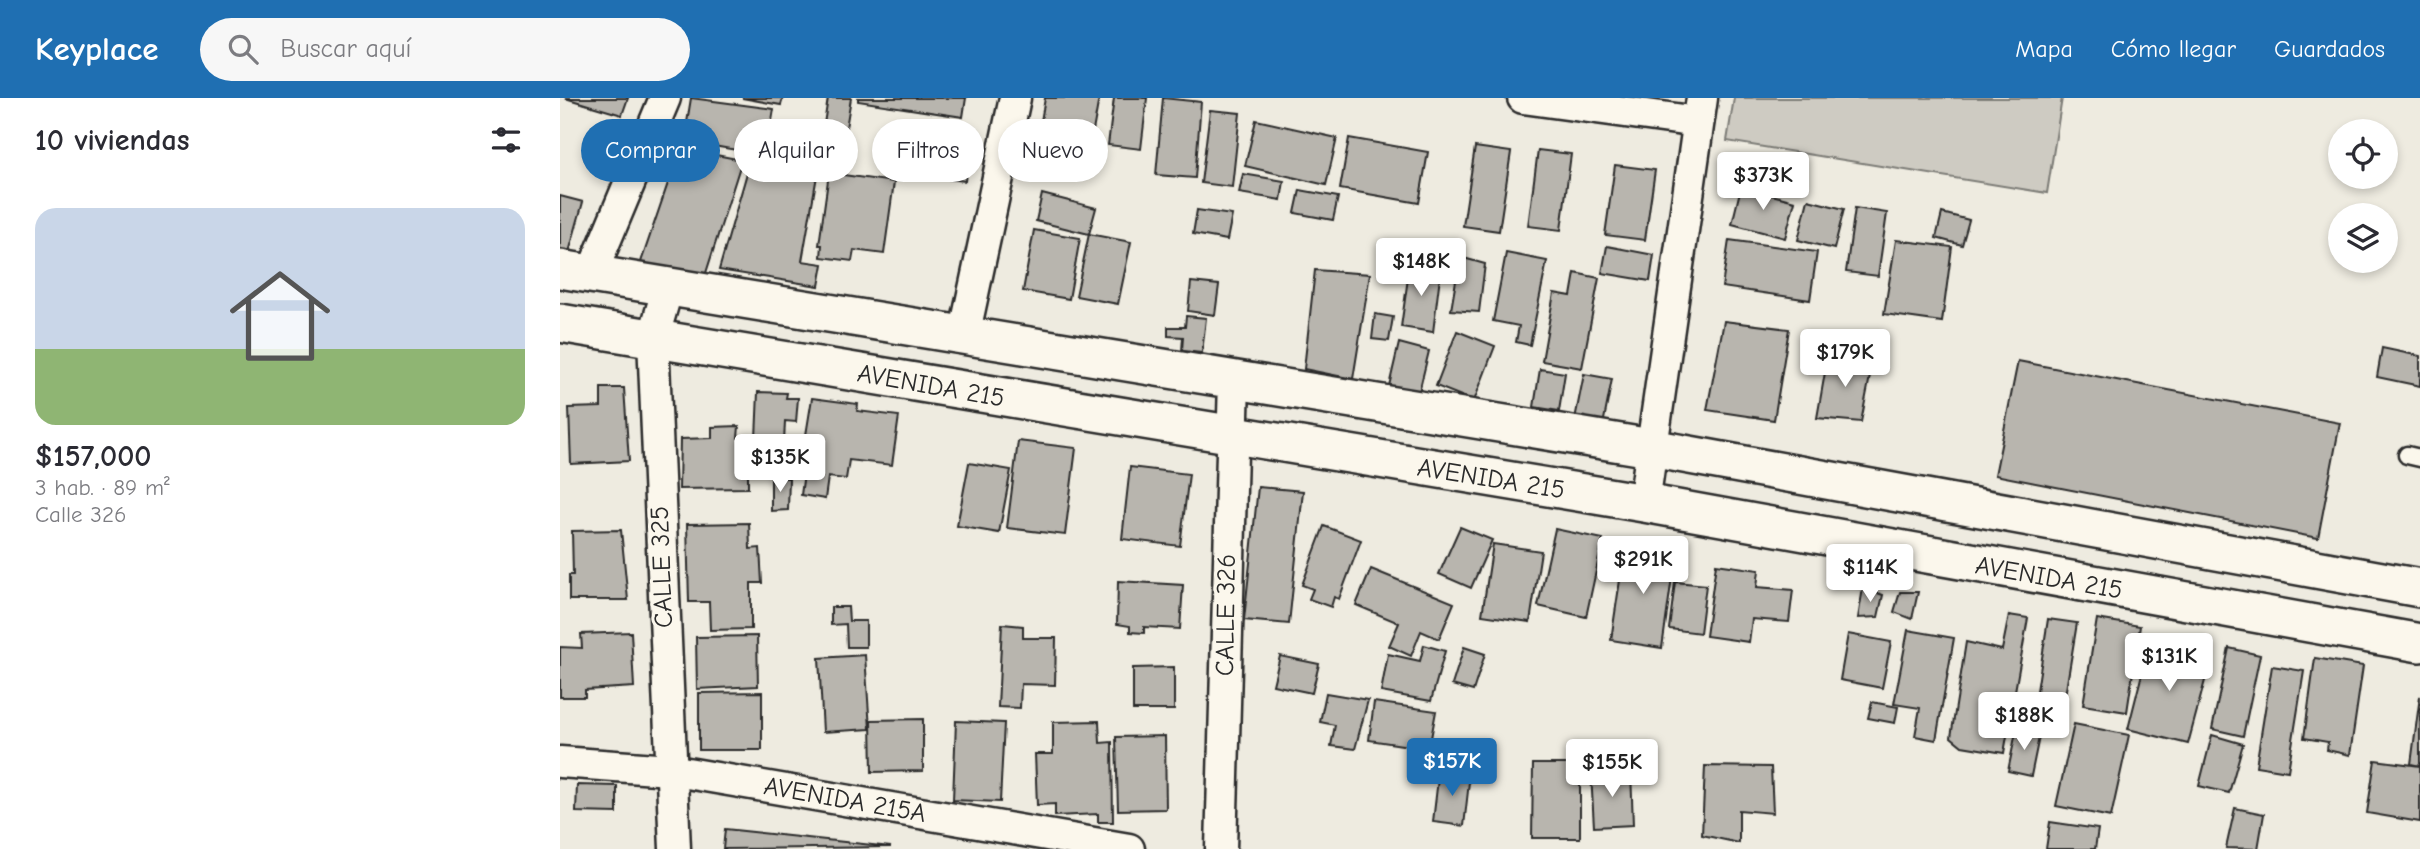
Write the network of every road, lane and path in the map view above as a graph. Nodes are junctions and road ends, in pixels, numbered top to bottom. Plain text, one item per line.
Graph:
1 (664, 98) edge
2 (1014, 98) edge
3 (1523, 98) edge
4 (1700, 110) edge
5 (575, 272) edge
6 (668, 287) junction
7 (560, 323) edge
8 (964, 336) junction
9 (653, 339) junction
10 (1234, 380) junction
11 (1230, 436) junction
12 (1651, 448) junction
13 (1644, 503) junction
14 (2420, 588) edge
15 (2420, 643) edge
16 (560, 762) edge
17 (670, 770) junction
18 (675, 849) edge
19 (1129, 849) edge
20 (1221, 849) edge

1 - 5 street
2 - 8 street
3 - 4 street
4 - 12 street
5 - 6 street, AVENIDA 215
6 - 8 street, AVENIDA 215
6 - 9 street, CALLE 325
7 - 9 street, AVENIDA 215
8 - 10 street, AVENIDA 215
9 - 11 street, AVENIDA 215
9 - 17 street, CALLE 325
10 - 11 street, CALLE 326
10 - 12 street, AVENIDA 215
11 - 13 street, AVENIDA 215
11 - 20 street, CALLE 326
12 - 13 street
12 - 14 street, AVENIDA 215
13 - 15 street, AVENIDA 215
16 - 17 street, AVENIDA 215A
17 - 18 street, CALLE 325
17 - 19 street, AVENIDA 215A

